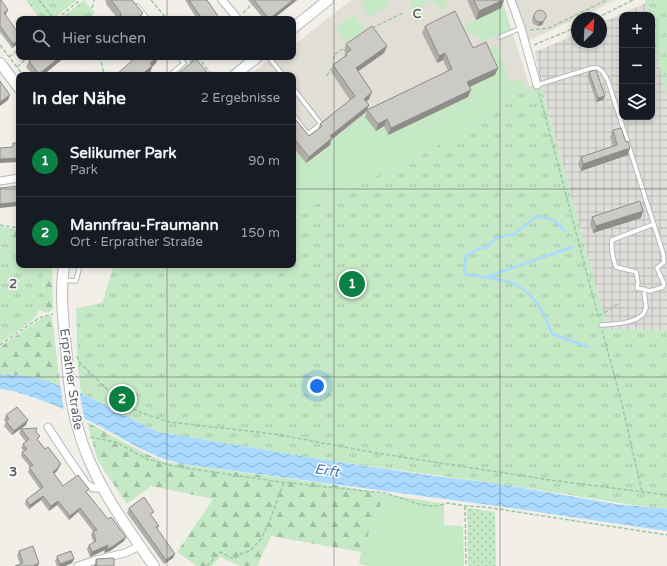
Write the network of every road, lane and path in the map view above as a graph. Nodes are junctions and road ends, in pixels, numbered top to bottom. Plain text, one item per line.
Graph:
1 (39, 0) edge
2 (80, 0) edge
3 (94, 0) edge
4 (151, 0) edge
5 (222, 0) edge
6 (257, 0) edge
7 (328, 0) edge
8 (511, 0) edge
9 (607, 0) edge
10 (633, 0) edge
11 (137, 6) edge
12 (92, 8) dead end
13 (404, 13) dead end
14 (607, 13) edge
15 (52, 16) edge
16 (59, 16) edge
17 (145, 16) edge
18 (164, 16) edge
19 (235, 16) edge
20 (241, 16) edge
21 (296, 26) edge
22 (521, 28) junction
23 (571, 30) edge
24 (368, 31) edge
25 (500, 38) dead end
26 (351, 43) edge
27 (0, 45) edge
28 (527, 48) junction
29 (16, 51) edge
30 (9, 57) junction
31 (25, 60) edge
32 (100, 60) edge
33 (182, 60) edge
34 (194, 60) edge
35 (200, 60) edge
36 (253, 60) edge
37 (271, 60) edge
38 (184, 63) junction
39 (0, 64) edge
40 (17, 67) junction
41 (21, 72) edge
42 (103, 72) edge
43 (174, 72) edge
44 (210, 72) edge
45 (239, 72) edge
46 (281, 72) edge
47 (328, 76) dead end
48 (16, 84) edge
49 (537, 85) junction
50 (296, 93) edge
51 (296, 119) edge
52 (16, 178) edge
53 (0, 181) edge
54 (654, 224) junction
55 (0, 225) edge
56 (16, 228) edge
57 (64, 268) edge
58 (79, 268) edge
59 (62, 280) junction
60 (644, 289) junction
61 (618, 304) dead end
62 (63, 311) junction
63 (599, 316) junction
64 (601, 325) junction
65 (0, 345) edge
66 (76, 354) dead end
67 (48, 426) dead end
68 (80, 435) junction
69 (284, 482) junction
70 (101, 488) junction
71 (642, 492) junction
72 (667, 495) edge
73 (465, 506) junction
74 (667, 535) edge
75 (140, 546) junction
76 (78, 566) edge
77 (154, 566) edge
78 (207, 566) edge
79 (466, 566) edge

1 - 15 path
2 - 16 path
3 - 12 path
4 - 18 path
5 - 19 street
6 - 20 path
7 - 21 main road
8 - 22 street
9 - 22 path
10 - 14 path
11 - 17 lane
13 - 24 path
22 - 25 lane
22 - 28 street
23 - 28 path
26 - 47 path
27 - 30 path
28 - 49 street
29 - 30 path
30 - 40 path
31 - 40 path
32 - 42 path
33 - 38 lane
34 - 38 path
35 - 44 path
36 - 45 main road
37 - 46 lane
38 - 43 lane
39 - 48 main road
40 - 41 path
49 - 54 lane
49 - 63 path
50 - 51 lane
52 - 53 street
54 - 60 lane
54 - 60 lane
55 - 56 path
57 - 59 main road, Erprather Straße
58 - 59 lane
59 - 62 main road, Erprather Straße
60 - 64 lane
61 - 63 path
62 - 65 path
62 - 68 main road, Erprather Straße
63 - 64 path
64 - 71 path
66 - 71 path
67 - 70 street, Erprather Straße
68 - 69 path
68 - 70 main road, Erprather Straße
69 - 73 path
69 - 78 path
70 - 75 main road, Erprather Straße
71 - 72 path
73 - 74 path
73 - 79 path
75 - 76 street
75 - 77 main road, Erprather Straße

